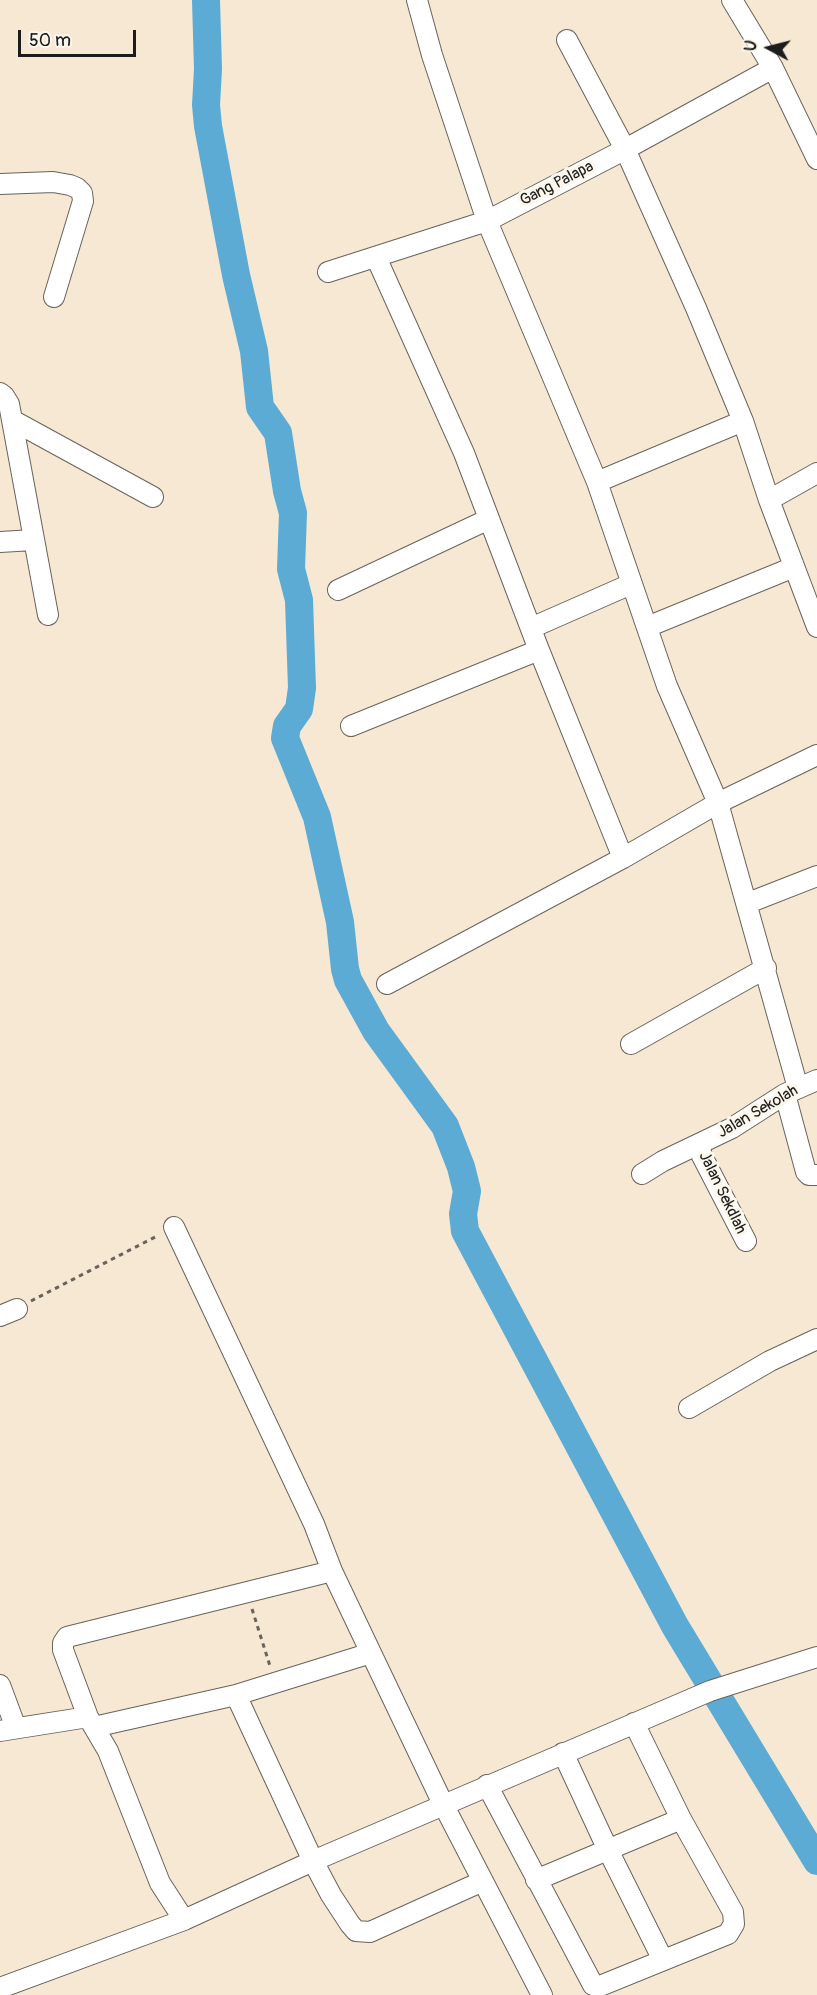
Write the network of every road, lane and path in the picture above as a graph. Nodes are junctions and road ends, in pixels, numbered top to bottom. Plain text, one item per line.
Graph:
1 (417, 0) edge
2 (732, 0) edge
3 (567, 40) dead end
4 (773, 68) junction
5 (625, 149) junction
6 (817, 159) edge
7 (0, 184) edge
8 (487, 221) junction
9 (376, 257) junction
10 (328, 272) dead end
11 (54, 297) dead end
12 (0, 393) edge
13 (12, 420) junction
14 (743, 422) junction
15 (817, 472) edge
16 (597, 482) junction
17 (153, 497) dead end
18 (769, 500) junction
19 (489, 519) junction
20 (33, 540) junction
21 (0, 542) edge
22 (794, 567) junction
23 (631, 584) junction
24 (338, 590) dead end
25 (48, 615) dead end
26 (647, 627) junction
27 (817, 627) edge
28 (531, 628) junction
29 (539, 650) junction
30 (351, 726) dead end
31 (817, 755) edge
32 (718, 802) junction
33 (623, 858) junction
34 (817, 876) edge
35 (748, 903) junction
36 (766, 968) junction
37 (387, 984) dead end
38 (631, 1044) dead end
39 (817, 1080) edge
40 (792, 1091) junction
41 (699, 1144) junction
42 (642, 1174) dead end
43 (817, 1175) edge
44 (174, 1227) joint
45 (746, 1240) dead end
46 (8, 1313) edge
47 (817, 1339) edge
48 (689, 1408) dead end
49 (332, 1571) junction
50 (246, 1592) junction
51 (370, 1653) junction
52 (817, 1657) edge
53 (275, 1682) junction
54 (0, 1685) edge
55 (236, 1695) junction
56 (91, 1722) junction
57 (634, 1723) junction
58 (8, 1729) edge
59 (563, 1753) junction
60 (487, 1785) junction
61 (443, 1804) junction
62 (681, 1819) junction
63 (608, 1850) junction
64 (313, 1861) junction
65 (536, 1880) junction
66 (483, 1881) junction
67 (184, 1920) junction
68 (663, 1960) junction
69 (0, 1988) edge
70 (542, 1995) edge

1 - 8 street
2 - 4 street
3 - 5 street
4 - 5 street, Gang Palapa
4 - 6 street
5 - 8 street, Gang Palapa
5 - 14 street
7 - 11 street
8 - 9 street, Gang Palapa
8 - 16 street
9 - 10 street, Gang Palapa
9 - 19 street
12 - 13 street
13 - 17 street
13 - 20 street
14 - 16 street
14 - 18 street
15 - 18 street
16 - 23 street
18 - 22 street
19 - 24 street
19 - 28 street
20 - 21 street
20 - 25 street
22 - 26 street
22 - 27 street
23 - 26 street
23 - 28 street
26 - 32 street
28 - 29 street
29 - 30 street
29 - 33 street
31 - 32 street
32 - 33 street
32 - 35 street
33 - 37 street
34 - 35 street
35 - 36 street
36 - 38 street
36 - 40 street
39 - 40 street, Jalan Sekolah
40 - 41 street, Jalan Sekolah
40 - 43 street
41 - 42 street, Jalan Sekolah
41 - 45 street, Jalan Sekdlah
44 - 46 path
44 - 49 street
47 - 48 street
49 - 50 street
49 - 51 street
50 - 53 path
50 - 56 street
51 - 53 street
51 - 61 street
52 - 57 street
53 - 55 street
54 - 58 street
55 - 56 street
55 - 64 street
56 - 58 street
56 - 67 street
57 - 59 street
57 - 62 street
59 - 60 street
59 - 63 street
60 - 61 street
60 - 65 street
61 - 64 street
61 - 66 street
62 - 63 street
62 - 68 street
63 - 65 street
63 - 68 street
64 - 66 street
64 - 67 street
65 - 68 street
66 - 70 street
67 - 69 street

